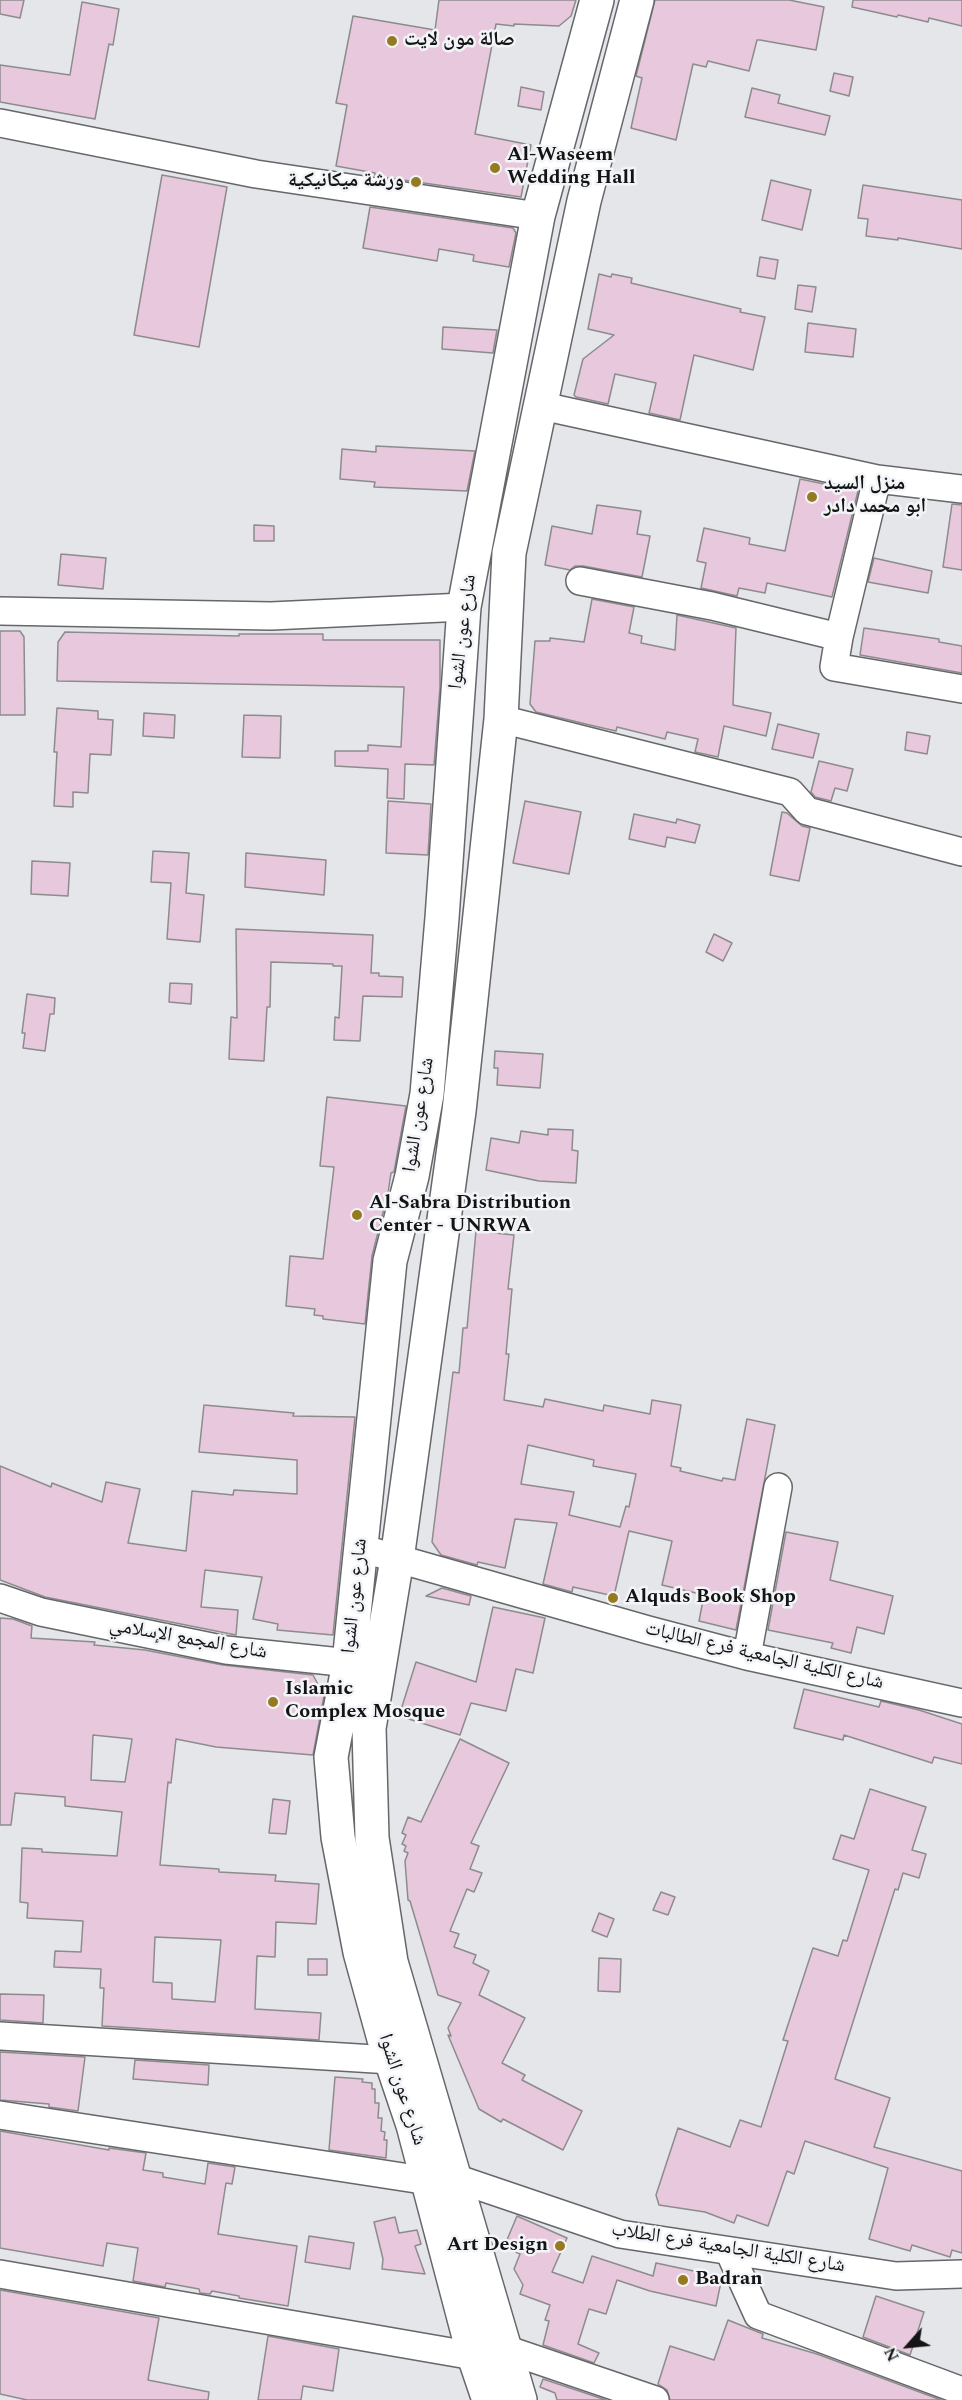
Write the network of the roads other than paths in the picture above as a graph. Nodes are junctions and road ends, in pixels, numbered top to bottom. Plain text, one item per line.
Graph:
1 (597, 0) edge
2 (637, 0) edge
3 (0, 123) edge
4 (538, 216) junction
5 (542, 406) junction
6 (878, 479) junction
7 (962, 489) edge
8 (580, 581) dead end
9 (464, 607) junction
10 (0, 611) edge
11 (839, 638) junction
12 (962, 689) edge
13 (501, 719) junction
14 (962, 852) edge
15 (778, 1487) dead end
16 (360, 1548) junction
17 (397, 1559) junction
18 (0, 1598) edge
19 (747, 1656) junction
20 (364, 1665) junction
21 (962, 1703) edge
22 (0, 2036) edge
23 (391, 2060) junction
24 (0, 2115) edge
25 (442, 2179) junction
26 (729, 2251) junction
27 (0, 2274) edge
28 (962, 2274) edge
29 (489, 2353) junction
30 (962, 2391) edge
31 (489, 2400) edge
32 (520, 2400) edge
33 (655, 2400) edge

1 - 4 main road, شارع عون الشوا
2 - 5 main road, شارع عون الشوا
3 - 4 street
4 - 9 main road, شارع عون الشوا
5 - 6 street
5 - 13 main road, شارع عون الشوا
6 - 7 street
6 - 11 street
8 - 11 street
9 - 10 street
9 - 16 main road, شارع عون الشوا
11 - 12 street
13 - 14 street
13 - 17 main road, شارع عون الشوا
15 - 19 street
16 - 17 street, شارع الكلية الجامعية فرع الطالبات
16 - 20 main road, شارع عون الشوا
17 - 19 street, شارع الكلية الجامعية فرع الطالبات
17 - 20 main road, شارع عون الشوا
18 - 20 street, شارع المجمع الإسلامي
19 - 21 street, شارع الكلية الجامعية فرع الطالبات
20 - 23 main road, شارع عون الشوا
20 - 25 main road, شارع عون الشوا
22 - 23 street
23 - 25 main road, شارع عون الشوا
24 - 25 street, شارع الكلية الجامعية فرع الطلاب
25 - 26 street, شارع الكلية الجامعية فرع الطلاب
25 - 29 main road, شارع عون الشوا
26 - 28 street, شارع الكلية الجامعية فرع الطلاب
26 - 30 street
27 - 29 street
29 - 31 main road, شارع عون الشوا
29 - 32 main road, شارع عون الشوا
29 - 33 street

